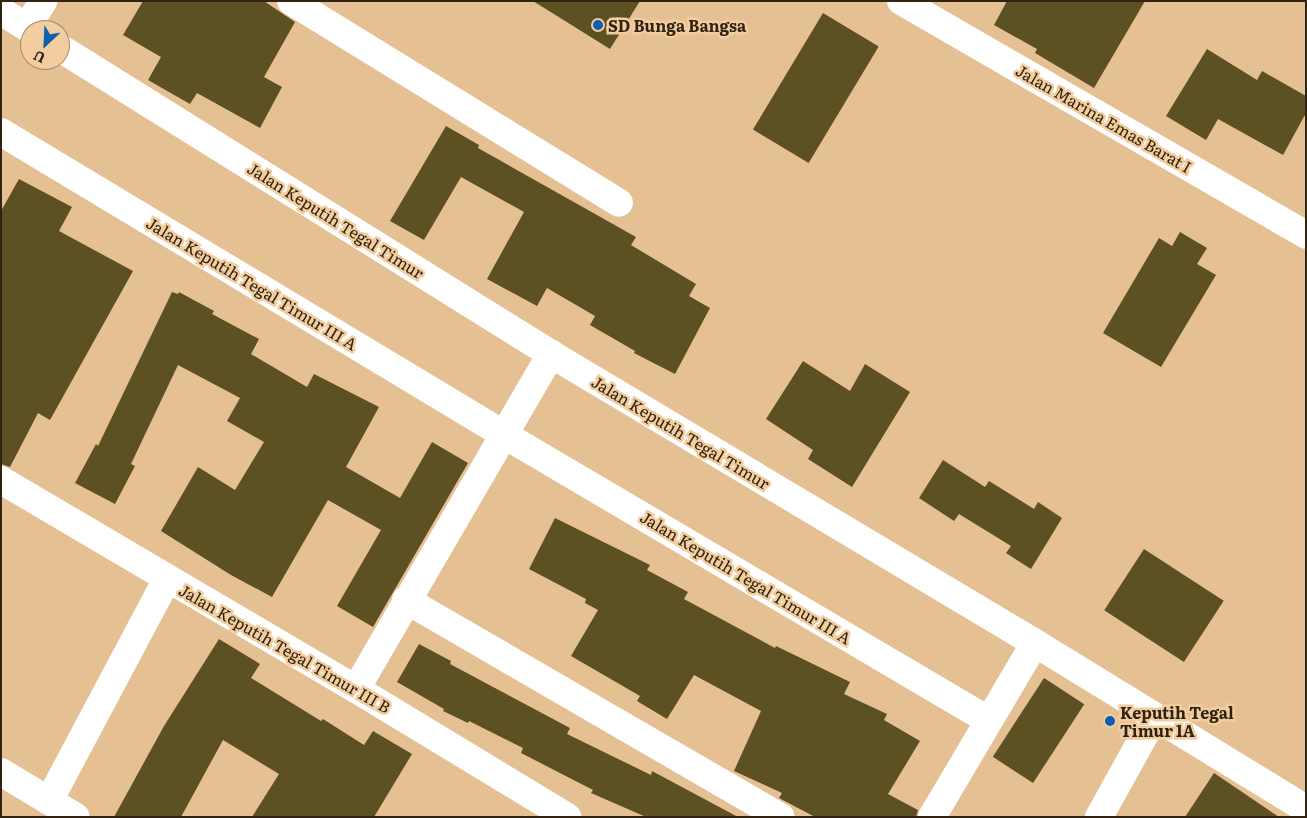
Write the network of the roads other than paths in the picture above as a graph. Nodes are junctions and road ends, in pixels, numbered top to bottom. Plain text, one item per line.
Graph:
1 (43, 1) edge
2 (291, 1) edge
3 (902, 1) edge
4 (1, 11) edge
5 (34, 20) edge
6 (20, 23) edge
7 (70, 54) edge
8 (1, 132) edge
9 (619, 203) dead end
10 (1306, 235) edge
11 (551, 354) junction
12 (504, 434) junction
13 (1, 480) edge
14 (167, 579) junction
15 (406, 600) junction
16 (1035, 642) junction
17 (356, 689) junction
18 (1155, 716) junction
19 (988, 720) junction
20 (1, 772) edge
21 (49, 801) junction
22 (1306, 809) edge
23 (76, 817) edge
24 (567, 817) edge
25 (781, 817) edge
26 (932, 817) edge
27 (1099, 817) edge

1 - 5 street
2 - 9 street
3 - 10 street, Jalan Marina Emas Barat I
4 - 6 street
7 - 11 street, Jalan Keputih Tegal Timur
8 - 12 street, Jalan Keputih Tegal Timur III A
11 - 12 street
11 - 16 street, Jalan Keputih Tegal Timur
12 - 15 street
12 - 19 street, Jalan Keputih Tegal Timur III A
13 - 14 street, Jalan Keputih Tegal Timur III B
14 - 17 street, Jalan Keputih Tegal Timur III B
14 - 21 street
15 - 17 street
15 - 25 street
16 - 18 street, Jalan Keputih Tegal Timur
16 - 19 street
17 - 24 street, Jalan Keputih Tegal Timur III B
18 - 22 street, Jalan Keputih Tegal Timur
18 - 27 street
19 - 26 street
20 - 21 street
21 - 23 street

